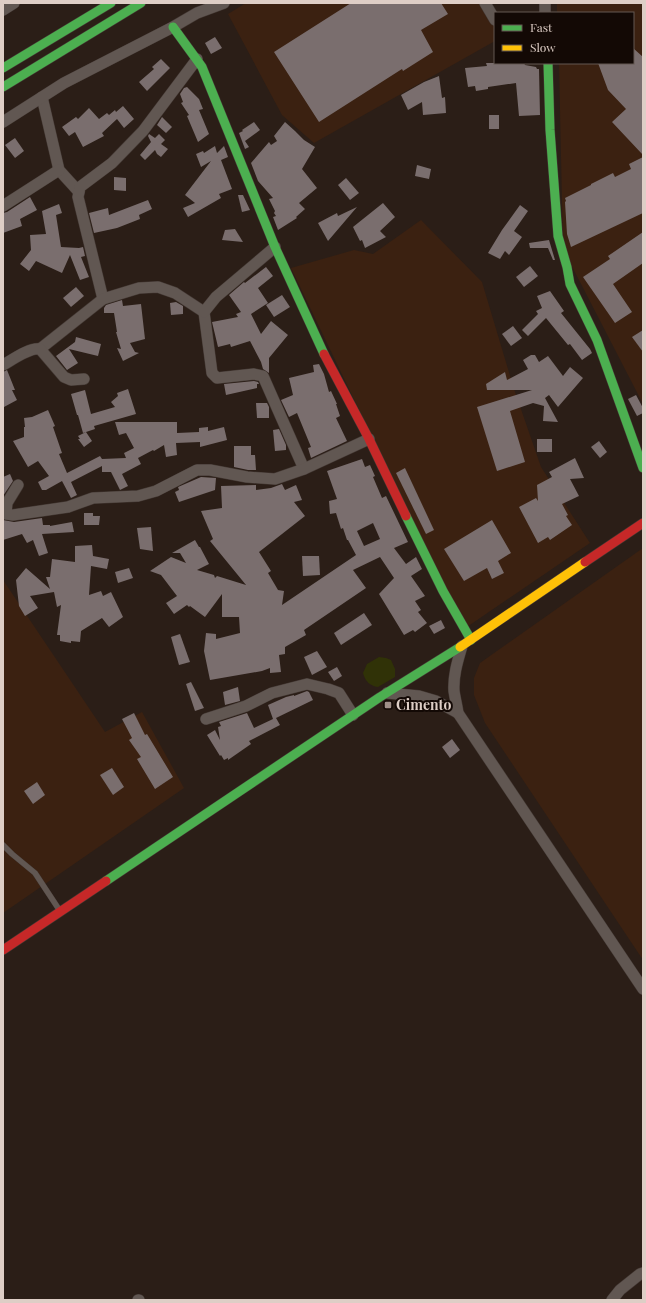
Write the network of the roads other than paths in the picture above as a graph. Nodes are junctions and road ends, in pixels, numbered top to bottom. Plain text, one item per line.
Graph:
1 (14, 3) edge
2 (111, 3) edge
3 (141, 3) edge
4 (224, 3) edge
5 (485, 3) edge
6 (100, 6) edge
7 (3, 10) edge
8 (494, 18) edge
9 (173, 28) junction
10 (196, 59) junction
11 (548, 64) edge
12 (3, 68) edge
13 (3, 88) edge
14 (42, 97) junction
15 (3, 122) edge
16 (59, 170) junction
17 (79, 192) junction
18 (3, 206) edge
19 (275, 247) junction
20 (102, 300) junction
21 (204, 312) junction
22 (40, 349) junction
23 (3, 365) edge
24 (84, 379) dead end
25 (369, 439) junction
26 (643, 468) edge
27 (304, 469) junction
28 (18, 484) dead end
29 (643, 523) edge
30 (466, 643) junction
31 (387, 694) junction
32 (458, 713) junction
33 (353, 715) junction
34 (206, 719) dead end
35 (3, 845) edge
36 (60, 911) junction
37 (3, 950) edge
38 (643, 989) edge
39 (643, 1273) edge
40 (612, 1300) edge

1 - 7 street
2 - 6 main road
3 - 13 main road
4 - 9 street
5 - 8 street
6 - 12 main road
9 - 10 main road
9 - 14 street
10 - 17 street
10 - 19 main road
11 - 26 main road
14 - 15 street
14 - 16 street
16 - 17 street
16 - 18 street
17 - 20 street
19 - 21 street
19 - 25 main road
20 - 21 street
20 - 22 street
21 - 27 street
22 - 23 street
22 - 24 street
25 - 27 street
25 - 30 main road
27 - 28 street
29 - 30 main road
30 - 31 main road
30 - 32 street
31 - 32 street
31 - 33 main road
32 - 38 street
33 - 34 street
33 - 36 main road
35 - 36 lane
36 - 37 main road
39 - 40 street

